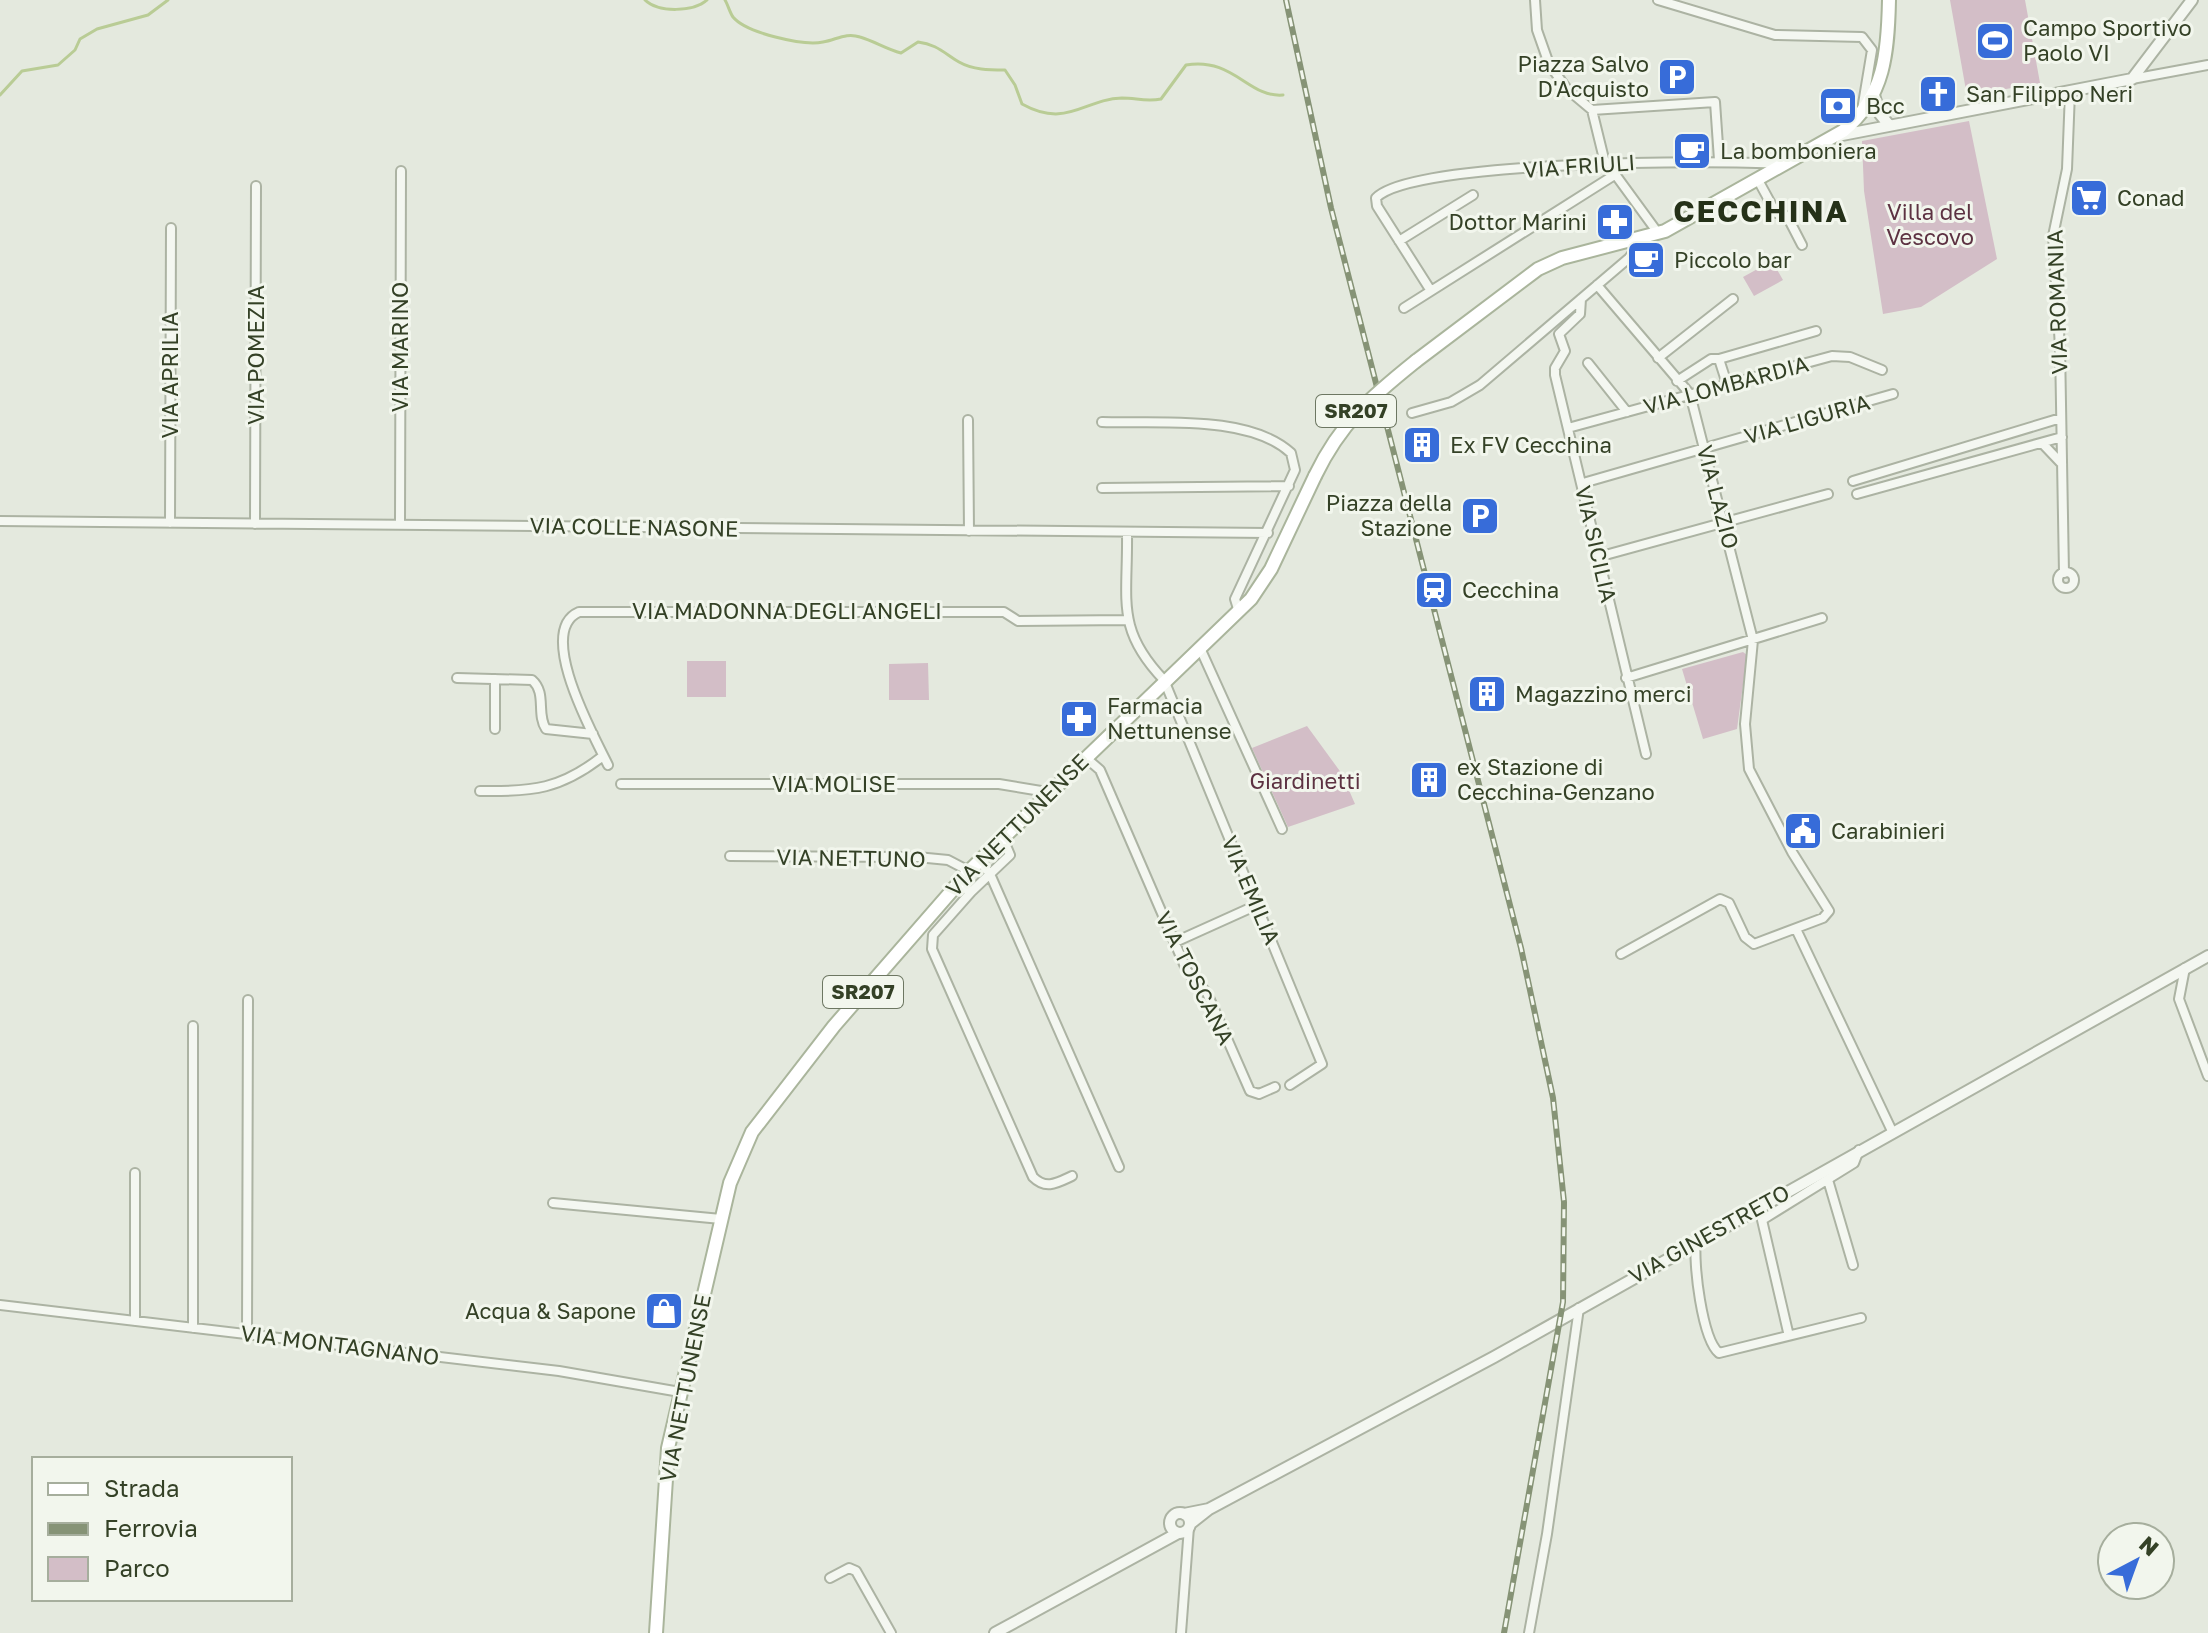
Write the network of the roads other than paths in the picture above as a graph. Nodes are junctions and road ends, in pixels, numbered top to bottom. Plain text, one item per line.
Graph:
1 (1535, 0) edge
2 (1658, 0) edge
3 (1889, 0) edge
4 (2192, 0) edge
5 (2208, 65) edge
6 (2132, 79) junction
7 (2070, 92) junction
8 (1874, 95) junction
9 (1592, 110) junction
10 (1862, 113) junction
11 (1889, 125) junction
12 (1835, 136) junction
13 (1719, 160) junction
14 (1787, 164) junction
15 (1607, 165) junction
16 (1593, 166) junction
17 (401, 171) dead end
18 (1616, 174) junction
19 (1758, 180) junction
20 (1604, 184) junction
21 (256, 186) dead end
22 (1473, 195) dead end
23 (171, 228) dead end
24 (1658, 233) junction
25 (1644, 238) junction
26 (1399, 241) junction
27 (1802, 245) dead end
28 (1597, 285) junction
29 (1431, 291) junction
30 (1581, 299) junction
31 (1733, 299) dead end
32 (1404, 308) dead end
33 (1816, 331) dead end
34 (1658, 358) junction
35 (1719, 359) junction
36 (1588, 363) dead end
37 (1882, 370) dead end
38 (1677, 381) junction
39 (1727, 384) junction
40 (1690, 394) junction
41 (1893, 394) dead end
42 (1627, 412) junction
43 (1412, 413) dead end
44 (2061, 418) junction
45 (968, 420) dead end
46 (1102, 422) dead end
47 (1568, 428) junction
48 (2062, 437) junction
49 (2042, 443) junction
50 (1706, 448) junction
51 (2062, 464) junction
52 (1853, 481) dead end
53 (1583, 483) junction
54 (1289, 486) junction
55 (1102, 488) dead end
56 (1828, 494) dead end
57 (1857, 494) dead end
58 (0, 521) edge
59 (1725, 521) junction
60 (170, 523) junction
61 (400, 523) junction
62 (255, 524) junction
63 (969, 531) junction
64 (1268, 533) junction
65 (1127, 534) junction
66 (1598, 557) junction
67 (2064, 573) dead end
68 (1239, 612) junction
69 (1822, 618) dead end
70 (1128, 620) junction
71 (1753, 640) junction
72 (1200, 648) junction
73 (457, 678) dead end
74 (1626, 678) junction
75 (495, 679) junction
76 (1164, 680) junction
77 (495, 729) dead end
78 (593, 734) junction
79 (1646, 754) dead end
80 (603, 756) junction
81 (1085, 757) junction
82 (608, 765) dead end
83 (621, 784) dead end
84 (480, 791) dead end
85 (1047, 792) junction
86 (1282, 829) dead end
87 (1002, 836) junction
88 (730, 856) dead end
89 (979, 861) junction
90 (969, 871) junction
91 (990, 874) junction
92 (956, 884) junction
93 (971, 892) junction
94 (1257, 905) junction
95 (1796, 929) junction
96 (1175, 942) junction
97 (1621, 954) dead end
98 (2208, 956) edge
99 (2185, 968) junction
100 (248, 1000) dead end
101 (193, 1026) dead end
102 (2208, 1076) edge
103 (1290, 1085) dead end
104 (1275, 1087) dead end
105 (1892, 1131) junction
106 (1859, 1149) junction
107 (1119, 1167) dead end
108 (135, 1173) dead end
109 (1072, 1176) dead end
110 (1828, 1180) junction
111 (553, 1203) dead end
112 (721, 1219) junction
113 (1696, 1241) junction
114 (1853, 1265) dead end
115 (0, 1305) edge
116 (1579, 1308) junction
117 (1861, 1318) dead end
118 (135, 1321) junction
119 (193, 1328) junction
120 (1788, 1332) dead end
121 (247, 1334) junction
122 (680, 1392) junction
123 (1188, 1522) junction
124 (1170, 1523) junction
125 (1178, 1533) junction
126 (1162, 1539) junction
127 (1185, 1554) junction
128 (830, 1578) dead end
129 (656, 1633) edge
130 (891, 1633) edge
131 (995, 1633) edge
132 (1181, 1633) edge
133 (1529, 1633) edge

1 - 9 street
2 - 10 street
3 - 8 main road, VIA NETTUNENSE / SR207
4 - 6 street
5 - 6 street
6 - 7 street
7 - 11 street
7 - 44 street, VIA ROMANIA
8 - 10 main road, VIA NETTUNENSE / SR207
8 - 11 street
9 - 13 street
9 - 15 street
10 - 12 main road, VIA NETTUNENSE / SR207
11 - 12 street
12 - 14 main road, VIA NETTUNENSE / SR207
13 - 14 street, VIA FRIULI
13 - 15 street, VIA FRIULI
14 - 19 main road, VIA NETTUNENSE / SR207
15 - 16 street, VIA FRIULI
15 - 18 street
16 - 20 street
16 - 26 street, VIA FRIULI
17 - 61 street, VIA MARINO
18 - 20 street
18 - 24 street
19 - 24 main road, VIA NETTUNENSE / SR207
19 - 27 street
20 - 29 street
21 - 62 street, VIA POMEZIA
22 - 26 street
23 - 60 street, VIA APRILIA
24 - 25 main road, VIA NETTUNENSE / SR207
25 - 28 street
25 - 68 main road, VIA NETTUNENSE / SR207, bridge
26 - 29 street
28 - 30 street
28 - 34 street, VIA LAZIO
29 - 32 street
30 - 43 street
30 - 47 street, VIA SICILIA
31 - 34 street
33 - 35 street
34 - 38 street, VIA LAZIO
35 - 38 street
35 - 39 street
36 - 42 street
37 - 39 street, VIA LOMBARDIA
38 - 40 street, VIA LAZIO
39 - 40 street, VIA LOMBARDIA
40 - 42 street, VIA LOMBARDIA
40 - 50 street, VIA LAZIO
41 - 50 street, VIA LIGURIA
42 - 47 street, VIA LOMBARDIA
44 - 48 street, VIA ROMANIA
44 - 52 street
45 - 63 street
46 - 54 street
47 - 53 street, VIA SICILIA
48 - 49 street
48 - 51 street, VIA ROMANIA
49 - 51 street
49 - 57 street
50 - 53 street, VIA LIGURIA
50 - 59 street, VIA LAZIO
51 - 67 street, VIA ROMANIA
53 - 66 street, VIA SICILIA
54 - 55 street
54 - 64 street
56 - 59 street
58 - 60 street, VIA COLLE NASONE
59 - 66 street
59 - 71 street, VIA LAZIO
60 - 62 street, VIA COLLE NASONE
61 - 62 street, VIA COLLE NASONE
61 - 63 street, VIA COLLE NASONE
63 - 65 street, VIA COLLE NASONE
64 - 65 street, VIA COLLE NASONE
64 - 68 street
65 - 70 street
66 - 74 street, VIA SICILIA
68 - 72 main road, VIA NETTUNENSE / SR207
69 - 71 street
70 - 76 street
70 - 78 street, VIA MADONNA DEGLI ANGELI
71 - 74 street
71 - 95 street, VIA LAZIO
72 - 76 main road, VIA NETTUNENSE / SR207
72 - 86 street
73 - 75 street
74 - 79 street, VIA SICILIA
75 - 77 street
75 - 78 street
76 - 81 main road, VIA NETTUNENSE / SR207
76 - 94 street, VIA EMILIA
78 - 80 street, VIA MADONNA DEGLI ANGELI
80 - 82 street, VIA MADONNA DEGLI ANGELI
80 - 84 street
81 - 85 main road, VIA NETTUNENSE / SR207
81 - 96 street, VIA TOSCANA
83 - 85 street, VIA MOLISE
85 - 87 main road, VIA NETTUNENSE / SR207
87 - 89 main road, VIA NETTUNENSE / SR207
87 - 91 street
88 - 90 street, VIA NETTUNO
89 - 90 main road, VIA NETTUNENSE / SR207
89 - 91 street
90 - 92 main road, VIA NETTUNENSE / SR207
91 - 93 street
91 - 107 street
92 - 93 street
92 - 112 main road, VIA NETTUNENSE / SR207
93 - 109 street
94 - 96 street
94 - 103 street, VIA EMILIA
95 - 97 street
95 - 105 street
96 - 104 street, VIA TOSCANA
98 - 99 street, VIA GINESTRETO
99 - 102 street
99 - 105 street, VIA GINESTRETO
100 - 121 street
101 - 119 street
105 - 106 street, VIA GINESTRETO
106 - 110 street
106 - 113 street, VIA GINESTRETO
108 - 118 street
110 - 114 street
110 - 120 street
111 - 112 street
112 - 122 main road, VIA NETTUNENSE / SR207
113 - 116 street, VIA GINESTRETO
113 - 117 street
115 - 118 street, VIA MONTAGNANO
116 - 123 street, VIA GINESTRETO
116 - 133 street
118 - 119 street, VIA MONTAGNANO
119 - 121 street, VIA MONTAGNANO
121 - 122 street, VIA MONTAGNANO
122 - 129 main road, VIA NETTUNENSE / SR207
123 - 124 street
123 - 125 street
123 - 127 street
124 - 125 street
124 - 126 street
125 - 126 street
125 - 127 street
126 - 131 street
127 - 132 street
128 - 130 street

